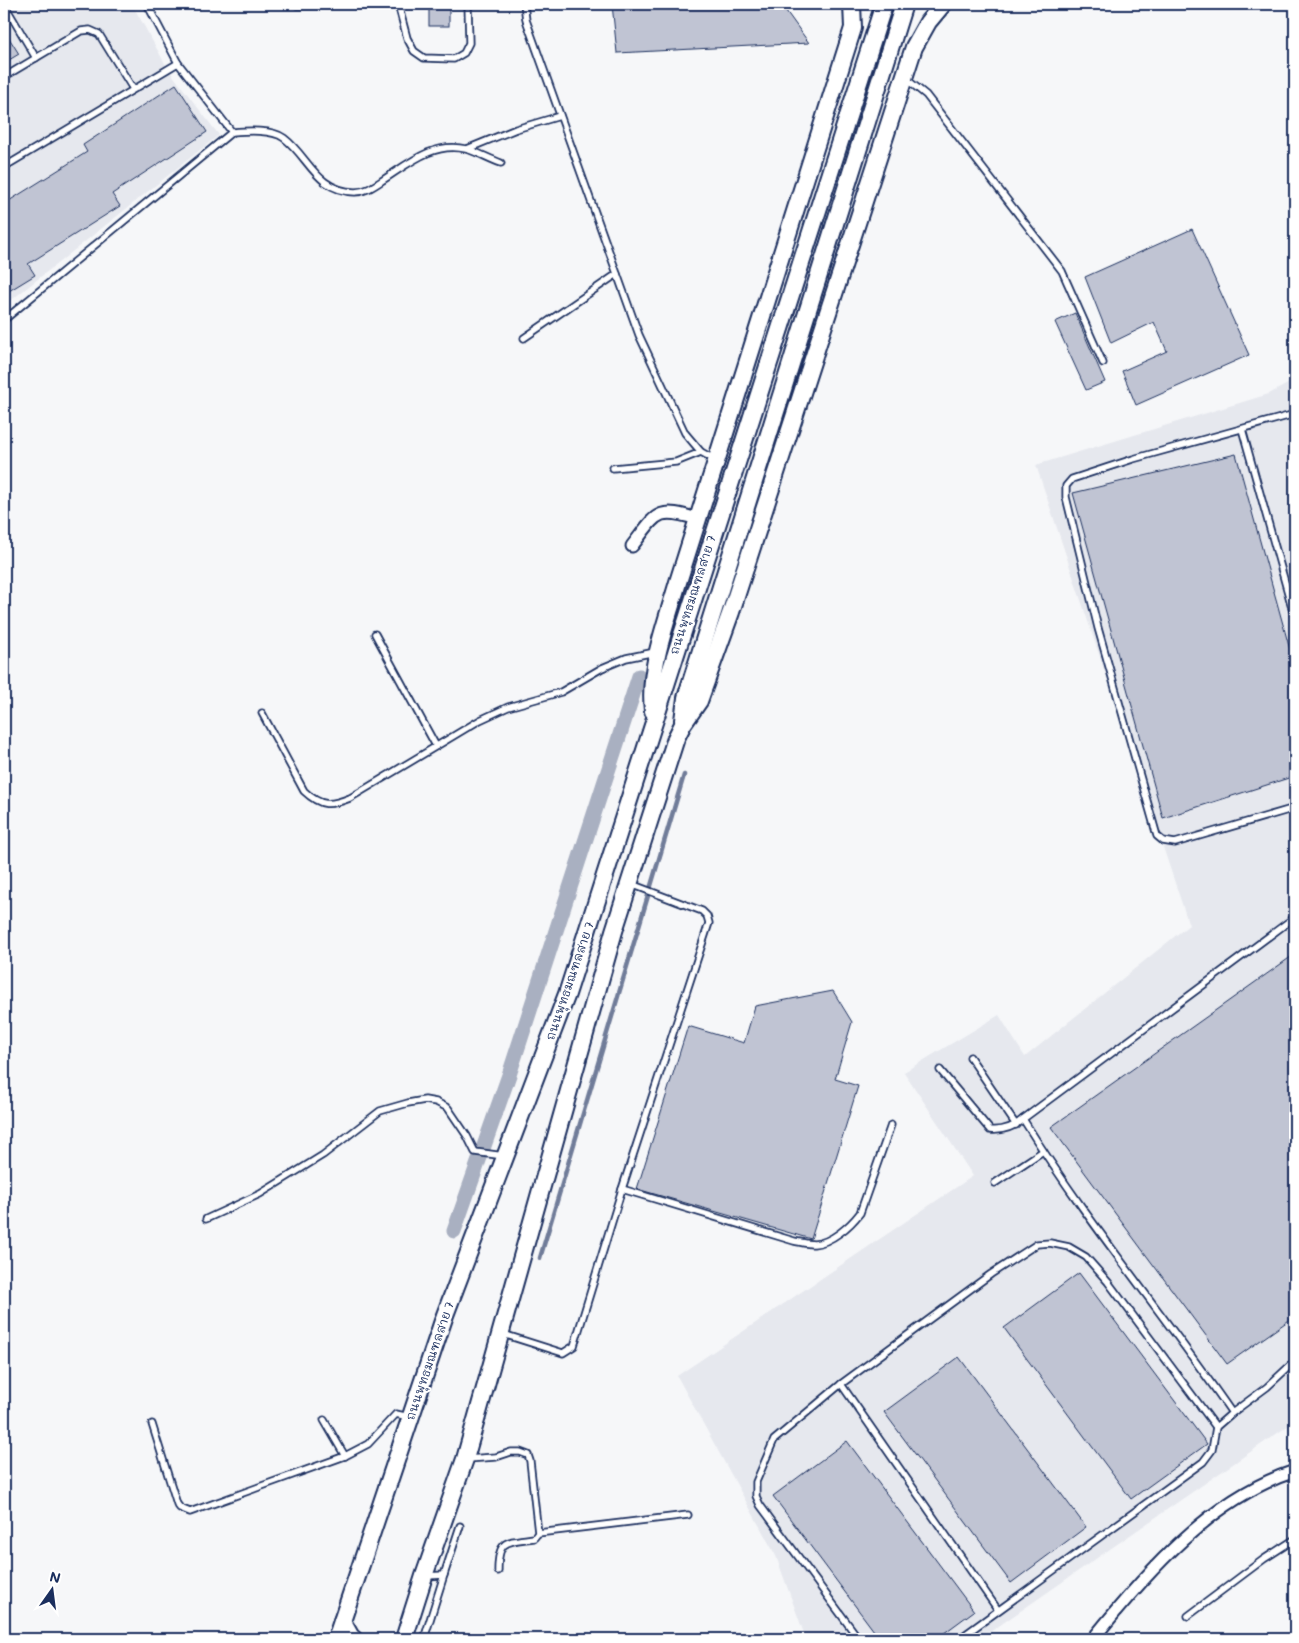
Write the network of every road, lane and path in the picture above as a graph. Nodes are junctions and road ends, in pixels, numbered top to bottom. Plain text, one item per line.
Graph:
1 (4, 4) edge
2 (147, 4) edge
3 (350, 4) edge
4 (398, 4) edge
5 (468, 4) edge
6 (524, 4) edge
7 (852, 4) edge
8 (884, 4) edge
9 (904, 4) edge
10 (943, 4) edge
11 (297, 5) edge
12 (36, 58) junction
13 (178, 63) junction
14 (904, 76) junction
15 (4, 78) edge
16 (133, 89) junction
17 (560, 116) junction
18 (232, 132) junction
19 (467, 149) junction
20 (501, 164) dead end
21 (4, 168) edge
22 (617, 274) junction
23 (4, 320) edge
24 (524, 338) dead end
25 (1103, 363) dead end
26 (1295, 414) edge
27 (1242, 429) junction
28 (701, 452) junction
29 (716, 460) junction
30 (613, 468) dead end
31 (697, 519) junction
32 (632, 546) dead end
33 (1295, 618) edge
34 (375, 634) dead end
35 (658, 651) junction
36 (262, 713) dead end
37 (654, 719) junction
38 (682, 724) junction
39 (436, 746) junction
40 (1295, 808) edge
41 (629, 884) junction
42 (1295, 918) edge
43 (970, 1057) dead end
44 (940, 1070) dead end
45 (1024, 1119) junction
46 (891, 1125) dead end
47 (1016, 1125) junction
48 (1043, 1151) junction
49 (506, 1156) junction
50 (994, 1183) dead end
51 (622, 1189) junction
52 (206, 1219) dead end
53 (501, 1333) junction
54 (1295, 1361) edge
55 (841, 1384) junction
56 (1232, 1413) junction
57 (411, 1417) junction
58 (324, 1420) dead end
59 (152, 1424) dead end
60 (1216, 1427) junction
61 (345, 1456) junction
62 (465, 1459) junction
63 (1295, 1471) edge
64 (688, 1515) dead end
65 (460, 1526) dead end
66 (538, 1533) junction
67 (1295, 1539) edge
68 (498, 1571) dead end
69 (444, 1575) junction
70 (424, 1576) junction
71 (998, 1610) junction
72 (1188, 1616) dead end
73 (342, 1621) junction
74 (402, 1637) edge
75 (336, 1639) edge
76 (354, 1639) edge
77 (424, 1639) edge
78 (858, 1639) edge
79 (959, 1639) edge
80 (1094, 1639) edge

1 - 12 lane
2 - 13 lane
3 - 11 lane
4 - 5 lane
6 - 17 lane
7 - 29 main road
8 - 37 main road, ถนนพุทธมณฑลสาย 7
9 - 38 main road
10 - 14 main road
12 - 15 lane
12 - 16 lane
13 - 16 lane
13 - 18 lane
14 - 25 lane
14 - 38 main road
16 - 21 lane
17 - 19 lane
17 - 22 lane
18 - 19 lane
18 - 23 lane
19 - 20 lane
22 - 24 lane
22 - 28 lane
26 - 27 lane
27 - 33 lane
27 - 40 lane
28 - 29 lane
28 - 30 lane
29 - 31 main road
31 - 32 street
31 - 35 main road
34 - 39 lane
35 - 37 main road
35 - 39 lane
36 - 39 lane
37 - 49 main road, ถนนพุทธมณฑลสาย 7
38 - 41 main road, ถนนพุทธมณฑลสาย 7
41 - 51 lane
41 - 53 main road, ถนนพุทธมณฑลสาย 7
42 - 45 lane
43 - 47 lane
44 - 47 lane
45 - 47 lane
45 - 48 lane
46 - 51 lane
48 - 50 lane
48 - 56 lane
49 - 52 lane
49 - 57 main road, ถนนพุทธมณฑลสาย 7
51 - 53 lane
53 - 62 main road, ถนนพุทธมณฑลสาย 7
54 - 56 lane
55 - 60 lane
55 - 71 lane
55 - 78 lane
56 - 60 lane
57 - 61 lane
57 - 73 main road, ถนนพุทธมณฑลสาย 7
58 - 61 lane
59 - 61 lane
60 - 71 lane
62 - 66 lane
62 - 70 main road, ถนนพุทธมณฑลสาย 7
63 - 80 street
64 - 66 lane
65 - 69 lane
66 - 68 lane
67 - 72 lane
69 - 70 lane
69 - 77 lane
70 - 74 main road, ถนนพุทธมณฑลสาย 7
71 - 79 lane
73 - 75 main road, ถนนพุทธมณฑลสาย 7
73 - 76 main road

